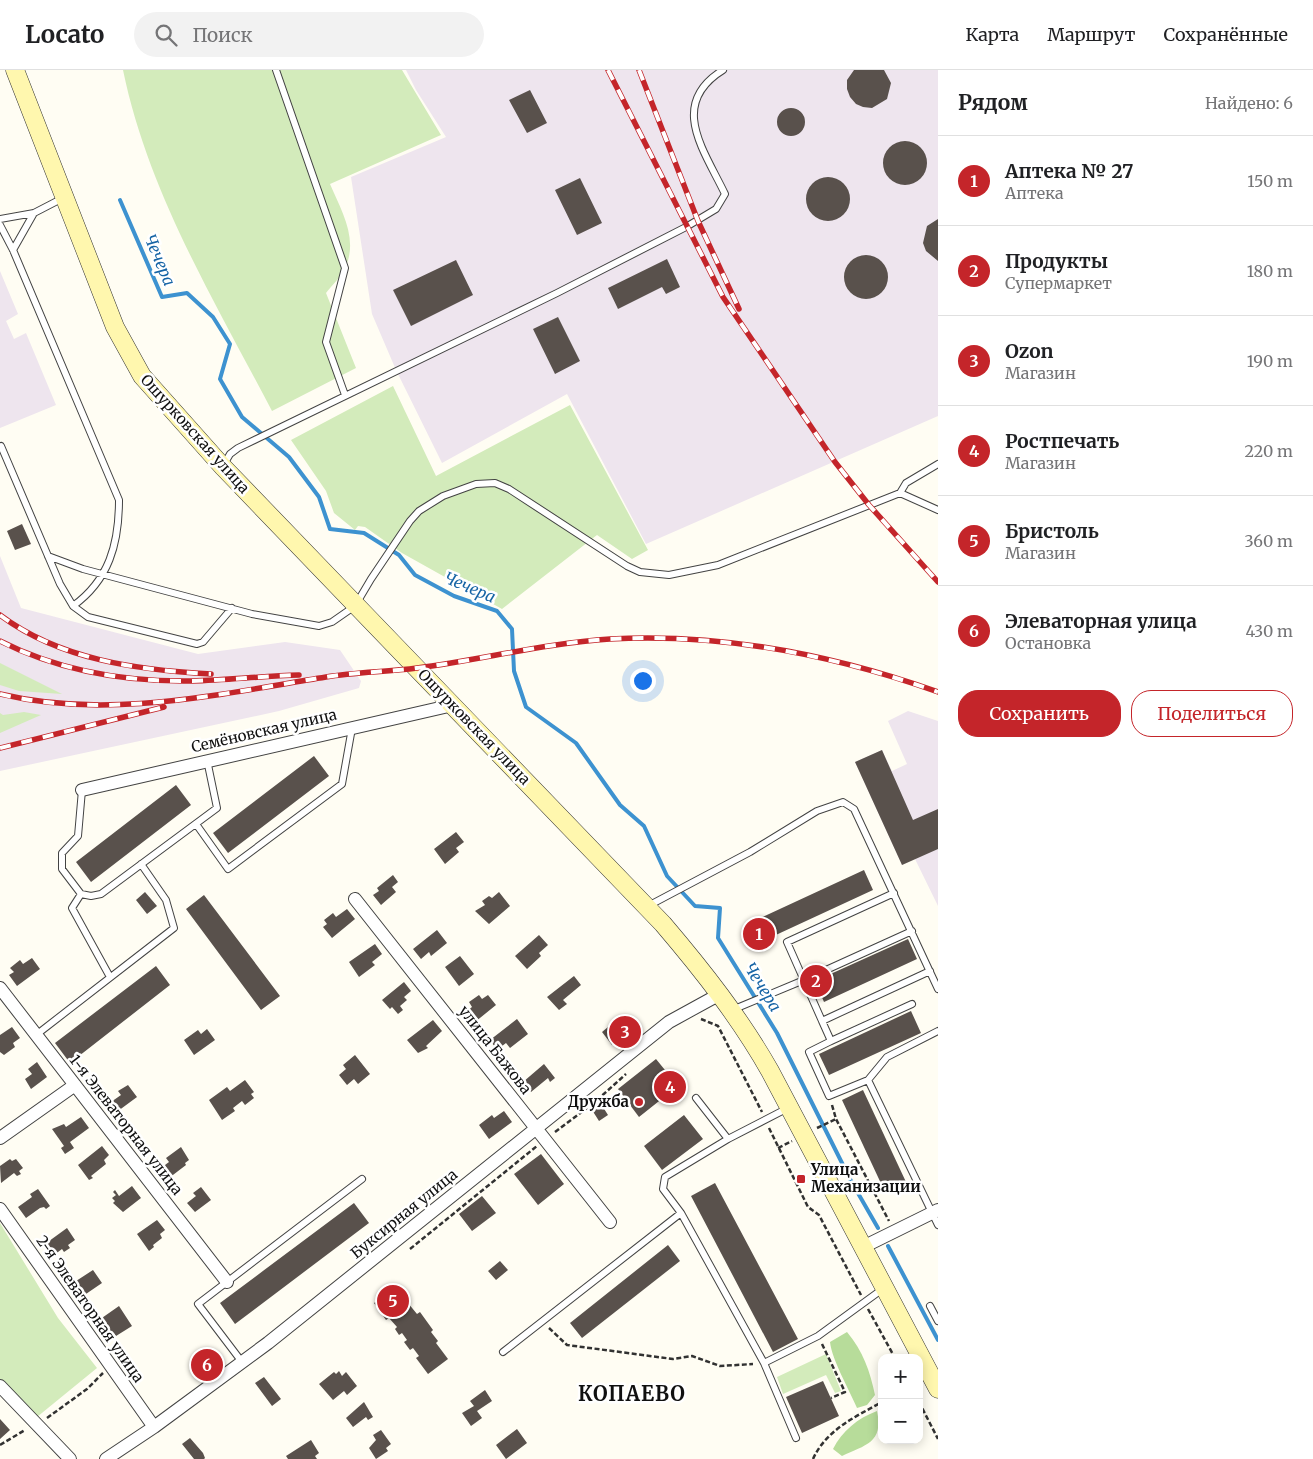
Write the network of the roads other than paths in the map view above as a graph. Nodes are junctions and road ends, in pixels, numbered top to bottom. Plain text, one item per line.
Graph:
1 (15, 70) edge
2 (276, 70) edge
3 (723, 70) edge
4 (64, 198) junction
5 (34, 213) junction
6 (0, 219) edge
7 (0, 225) edge
8 (13, 250) junction
9 (345, 395) junction
10 (1, 446) edge
11 (938, 464) edge
12 (223, 467) junction
13 (900, 493) junction
14 (938, 510) edge
15 (48, 556) junction
16 (104, 574) junction
17 (73, 606) junction
18 (355, 606) junction
19 (232, 608) junction
20 (453, 705) junction
21 (352, 728) junction
22 (207, 760) junction
23 (82, 790) joint
24 (196, 824) junction
25 (141, 864) junction
26 (894, 893) junction
27 (81, 894) junction
28 (355, 899) dead end
29 (647, 907) junction
30 (912, 931) junction
31 (930, 971) junction
32 (110, 977) junction
33 (804, 980) junction
34 (0, 988) edge
35 (938, 989) edge
36 (720, 994) junction
37 (912, 1004) dead end
38 (732, 1010) junction
39 (822, 1021) junction
40 (938, 1032) edge
41 (36, 1035) junction
42 (831, 1041) junction
43 (868, 1080) junction
44 (75, 1085) junction
45 (696, 1098) dead end
46 (789, 1107) junction
47 (536, 1128) junction
48 (0, 1138) edge
49 (728, 1139) junction
50 (362, 1179) dead end
51 (0, 1209) edge
52 (934, 1212) edge
53 (681, 1213) junction
54 (610, 1222) dead end
55 (938, 1225) edge
56 (863, 1247) junction
57 (227, 1282) junction
58 (884, 1288) junction
59 (930, 1306) dead end
60 (938, 1321) edge
61 (503, 1352) dead end
62 (242, 1362) junction
63 (764, 1364) junction
64 (0, 1386) edge
65 (938, 1389) edge
66 (154, 1427) junction
67 (796, 1438) dead end
68 (70, 1459) edge
69 (106, 1459) edge

1 - 4 street, Ошурковская улица
2 - 9 lane
3 - 9 lane
4 - 5 lane
4 - 12 street, Ошурковская улица
5 - 6 lane
5 - 8 lane
7 - 8 lane
8 - 16 lane
9 - 12 lane
10 - 15 lane
11 - 13 lane
12 - 18 street, Ошурковская улица
13 - 14 lane
13 - 18 lane
15 - 16 lane
15 - 17 lane
16 - 17 lane
16 - 19 lane
17 - 19 lane
18 - 19 lane
18 - 20 street, Ошурковская улица
20 - 21 street, Семёновская улица
20 - 29 street, Ошурковская улица
21 - 22 street, Семёновская улица
21 - 24 lane
22 - 23 street, Семёновская улица
22 - 24 lane
23 - 27 lane
24 - 25 lane
25 - 27 lane
25 - 32 lane
26 - 29 lane
26 - 30 lane
26 - 33 lane
27 - 32 lane
28 - 47 street, улица Бажова
29 - 36 street, Ошурковская улица
30 - 31 lane
30 - 33 lane
31 - 35 lane
31 - 39 lane
32 - 41 lane
33 - 38 lane
33 - 39 lane
34 - 41 street, 1-я Элеваторная улица
36 - 38 street, Ошурковская улица
36 - 47 street, Буксирная улица
37 - 42 lane
38 - 46 street, Ошурковская улица
39 - 42 lane
40 - 43 lane
41 - 44 street, 1-я Элеваторная улица
42 - 43 lane
43 - 52 lane
44 - 48 street
44 - 57 street, 1-я Элеваторная улица
45 - 49 lane
46 - 49 lane
46 - 56 street, Ошурковская улица
47 - 54 street, улица Бажова
47 - 62 street, Буксирная улица
49 - 53 lane
50 - 57 lane
51 - 66 street, 2-я Элеваторная улица
52 - 55 lane
52 - 56 street
53 - 61 lane
53 - 63 lane
56 - 58 street, Ошурковская улица
57 - 62 lane
58 - 63 lane
58 - 65 street, Ошурковская улица
59 - 60 lane
62 - 66 street, Буксирная улица
63 - 67 lane
64 - 68 street
66 - 69 street, Буксирная улица

